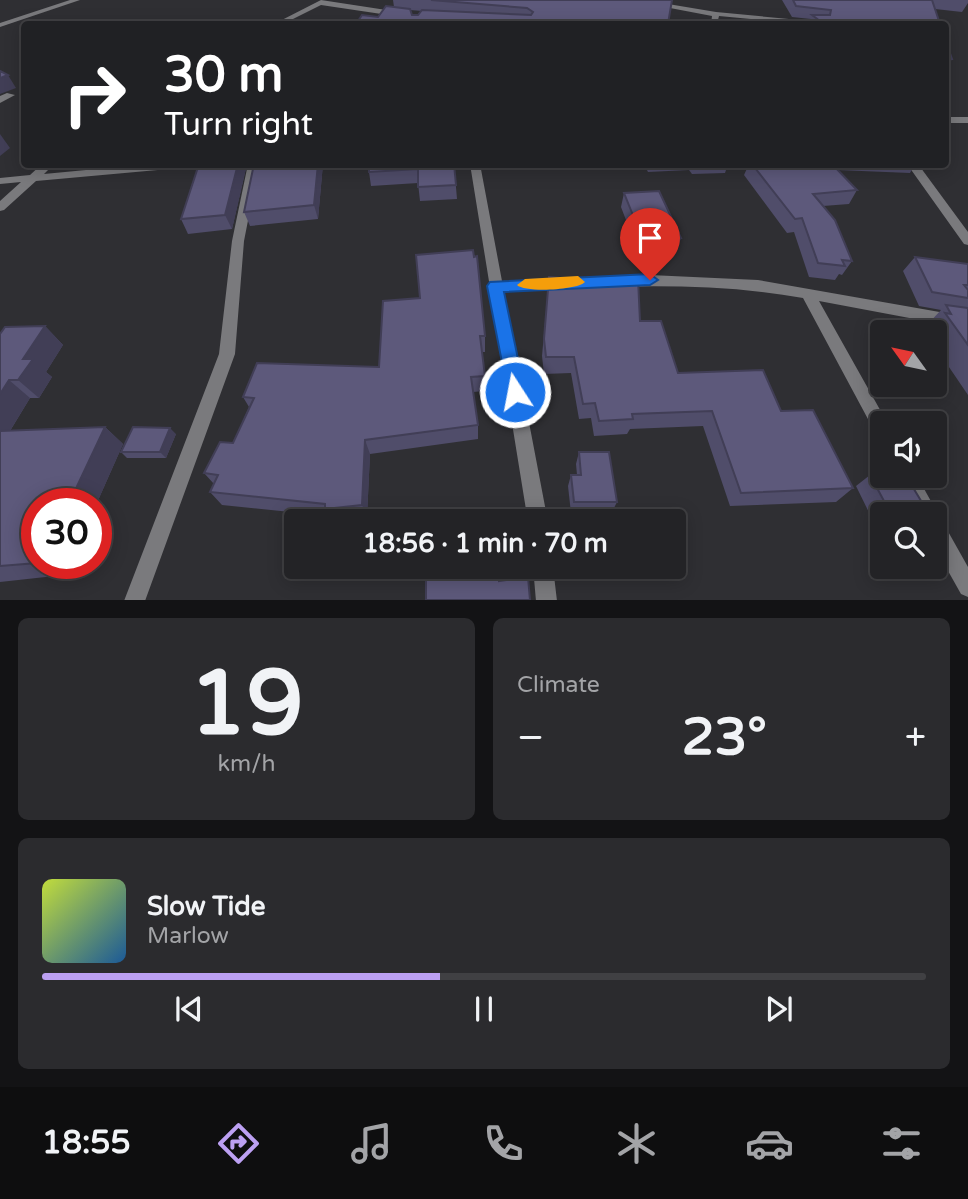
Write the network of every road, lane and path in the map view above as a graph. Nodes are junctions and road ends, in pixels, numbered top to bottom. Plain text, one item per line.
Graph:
1 (77, 0) edge
2 (631, 0) edge
3 (323, 1) edge
4 (716, 14) junction
5 (433, 18) edge
6 (284, 21) edge
7 (418, 21) edge
8 (715, 21) edge
9 (790, 21) edge
10 (0, 25) edge
11 (10, 95) dead end
12 (0, 100) edge
13 (949, 120) edge
14 (968, 120) edge
15 (44, 168) edge
16 (142, 168) edge
17 (253, 168) edge
18 (476, 168) edge
19 (915, 168) edge
20 (32, 177) junction
21 (0, 181) edge
22 (0, 207) edge
23 (968, 241) edge
24 (495, 286) junction
25 (808, 294) junction
26 (968, 323) edge
27 (872, 411) edge
28 (536, 509) edge
29 (947, 549) edge
30 (544, 579) edge
31 (968, 587) edge
32 (134, 600) edge
33 (547, 600) edge

1 - 10 street
2 - 4 street
3 - 6 street
3 - 7 street
4 - 8 street
4 - 9 street
5 - 7 street
11 - 12 street
13 - 14 street
15 - 20 street
16 - 20 street
17 - 32 street
18 - 24 street
19 - 23 street
20 - 21 street
20 - 22 street
24 - 25 street
24 - 28 street
25 - 26 street
25 - 27 street
29 - 31 street
30 - 33 street

